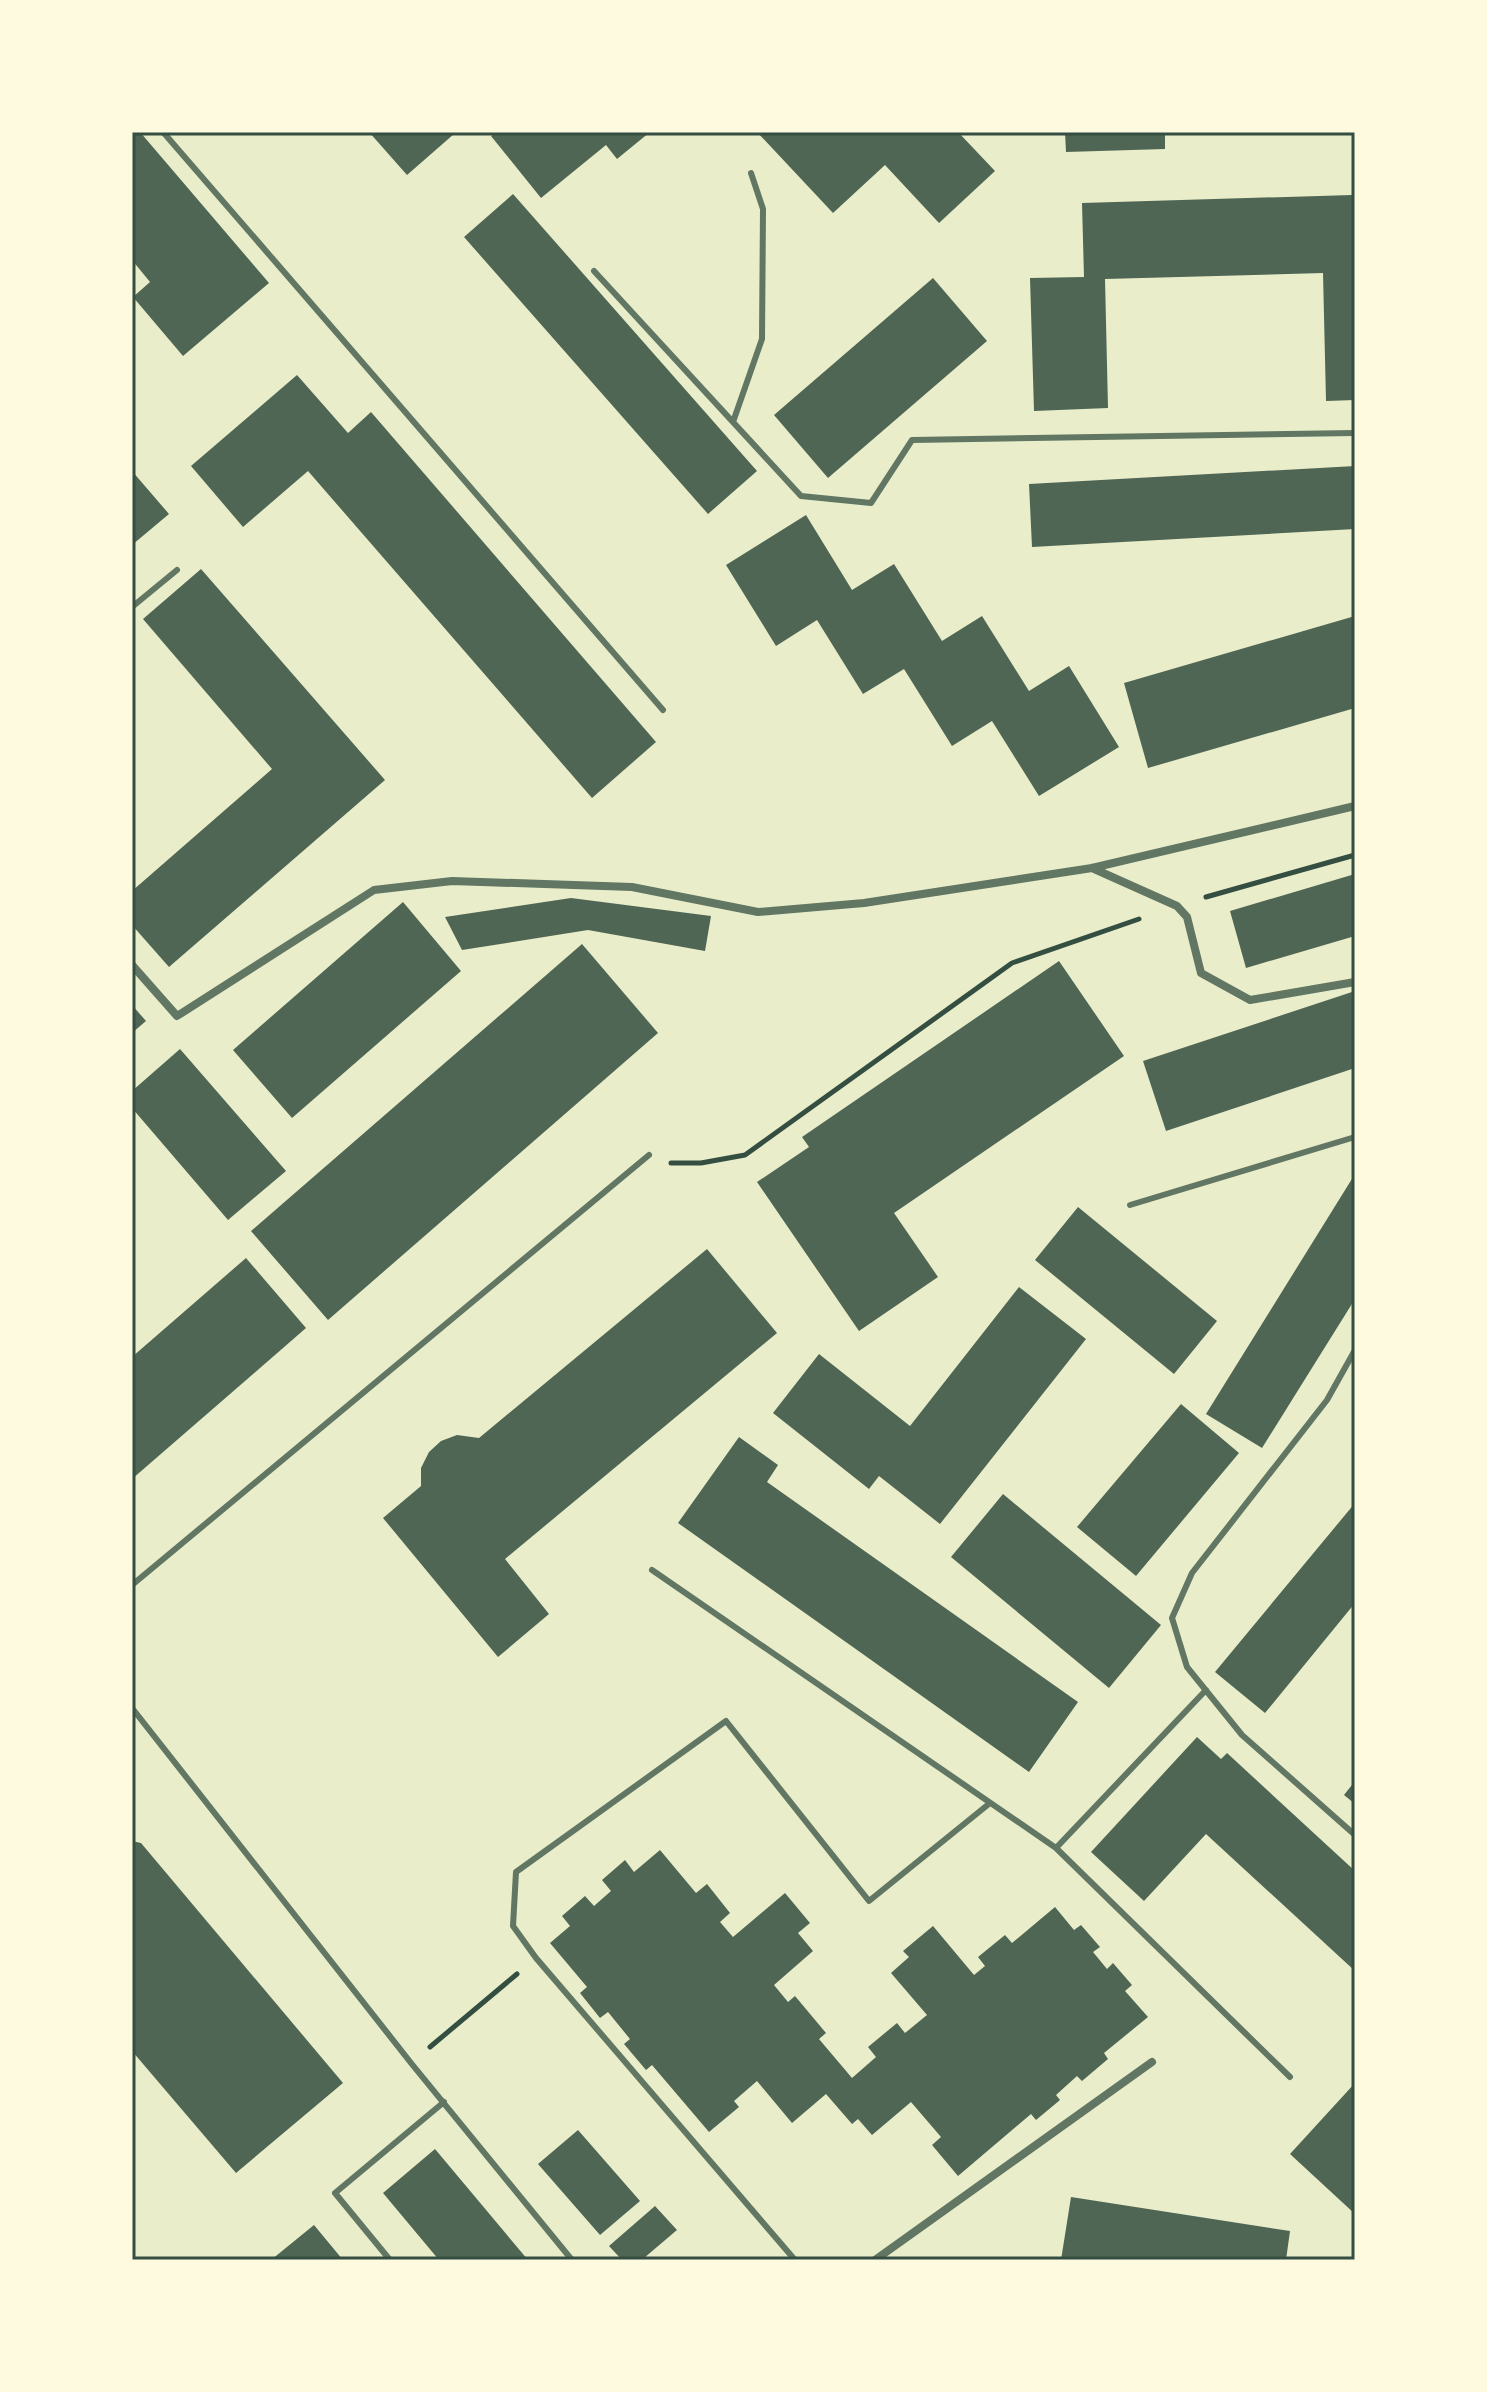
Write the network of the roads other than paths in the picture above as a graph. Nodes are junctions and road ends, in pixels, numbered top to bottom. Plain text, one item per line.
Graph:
1 (163, 132) edge
2 (751, 173) dead end
3 (594, 271) dead end
4 (733, 422) junction
5 (1355, 433) edge
6 (177, 570) dead end
7 (132, 607) edge
8 (663, 710) dead end
9 (1355, 806) edge
10 (1092, 868) junction
11 (132, 965) edge
12 (1355, 982) edge
13 (1355, 1137) edge
14 (649, 1155) road end
15 (1130, 1205) dead end
16 (1355, 1350) edge
17 (652, 1570) dead end
18 (132, 1585) edge
19 (1206, 1690) junction
20 (132, 1708) edge
21 (990, 1803) junction
22 (1355, 1835) edge
23 (1056, 1848) junction
24 (1152, 2062) dead end
25 (1290, 2077) dead end
26 (444, 2102) junction
27 (390, 2260) edge
28 (572, 2260) edge
29 (795, 2260) edge
30 (875, 2260) edge

1 - 8 lane
2 - 4 lane
3 - 4 lane
4 - 5 lane
6 - 7 lane
9 - 10 street
10 - 11 street
10 - 12 street
13 - 15 lane
14 - 18 lane
16 - 19 lane
17 - 21 lane
19 - 22 lane
19 - 23 lane
20 - 26 lane
21 - 23 lane
21 - 29 lane
23 - 25 lane
24 - 30 street
26 - 27 lane
26 - 28 lane

